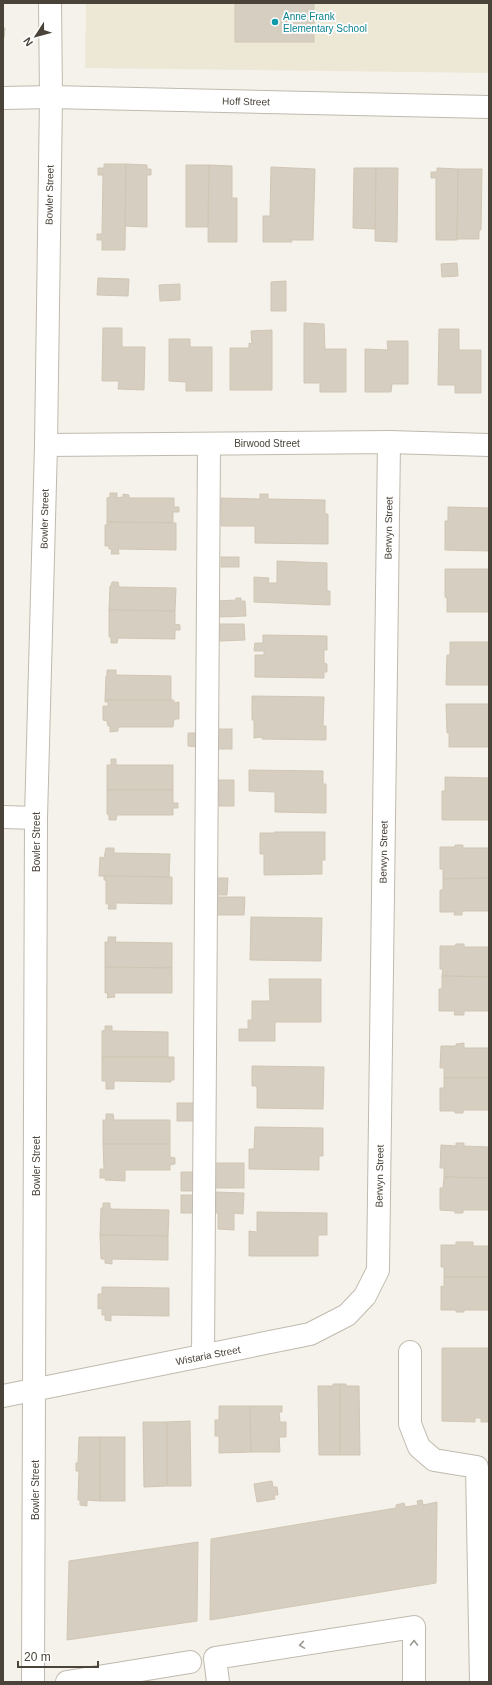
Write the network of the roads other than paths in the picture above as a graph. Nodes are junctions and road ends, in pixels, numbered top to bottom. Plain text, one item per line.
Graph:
1 (50, 3) edge
2 (51, 97) junction
3 (3, 98) edge
4 (489, 107) edge
5 (389, 442) junction
6 (209, 444) junction
7 (46, 445) junction
8 (489, 445) edge
9 (3, 817) edge
10 (36, 818) junction
11 (378, 1261) joint
12 (410, 1352) dead end
13 (203, 1356) junction
14 (35, 1389) junction
15 (3, 1396) edge
16 (483, 1466) edge
17 (190, 1662) dead end
18 (33, 1682) edge
19 (67, 1682) edge
20 (218, 1682) edge
21 (414, 1682) edge
22 (481, 1682) edge

1 - 2 street, Bowler Street
2 - 3 street, Hoff Street
2 - 4 street, Hoff Street
2 - 7 street, Bowler Street
5 - 6 street, Birwood Street
5 - 8 street, Birwood Street
5 - 11 street, Berwyn Street
6 - 7 street, Birwood Street
6 - 13 street
7 - 10 street, Bowler Street
9 - 10 street
10 - 14 street, Bowler Street
11 - 13 street, Wistaria Street
12 - 16 street
13 - 14 street, Wistaria Street
14 - 15 street, Wistaria Street
14 - 18 street, Bowler Street
16 - 22 street
17 - 19 street
21 -> 20 street

